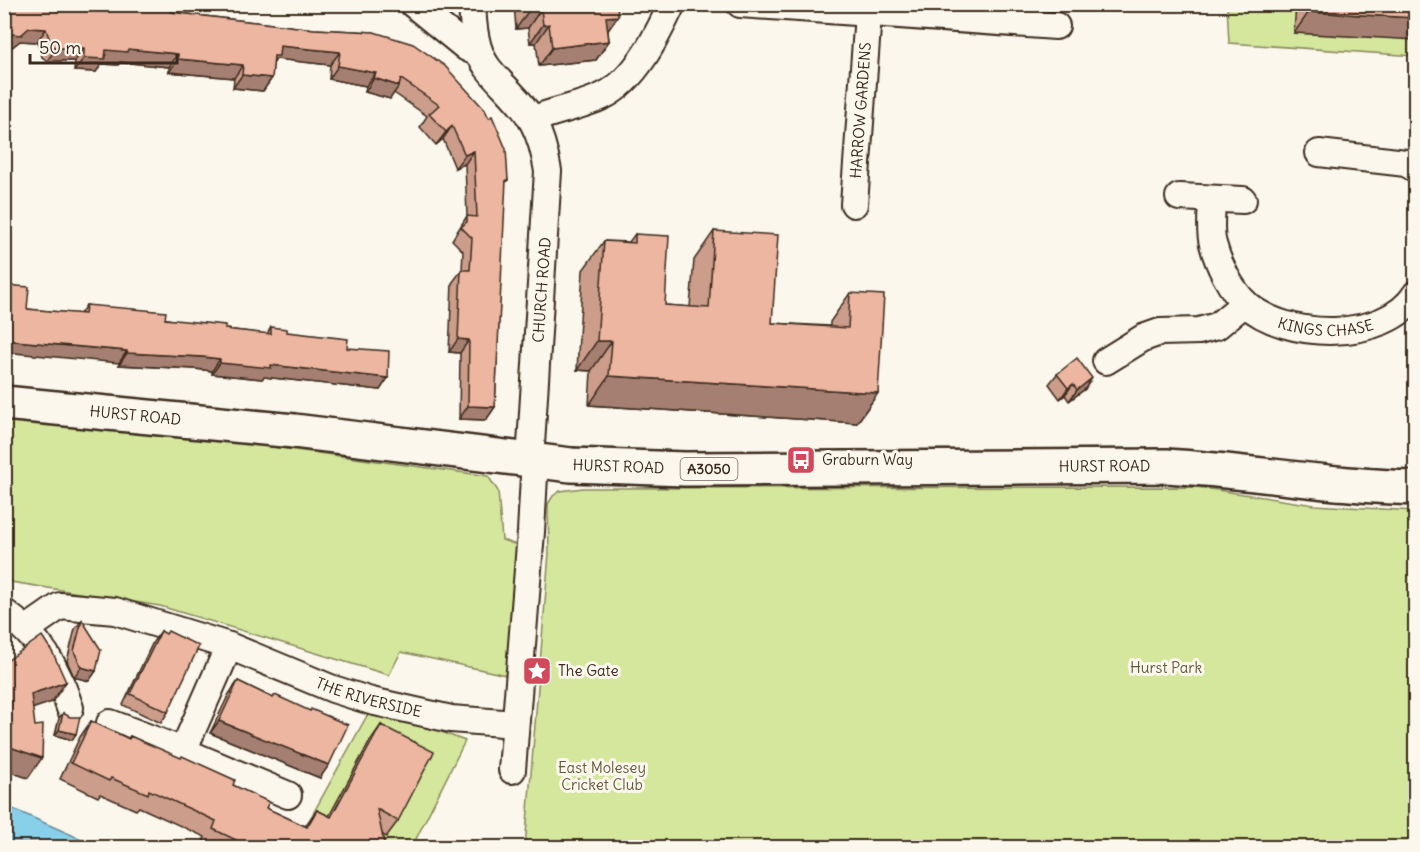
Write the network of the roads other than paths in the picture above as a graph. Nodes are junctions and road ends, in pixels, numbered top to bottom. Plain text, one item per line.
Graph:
1 (413, 4) edge
2 (472, 4) edge
3 (672, 4) edge
4 (740, 4) edge
5 (1003, 13) edge
6 (868, 14) junction
7 (1056, 26) dead end
8 (480, 54) junction
9 (532, 120) junction
10 (1319, 153) dead end
11 (1416, 169) edge
12 (1179, 197) dead end
13 (1212, 199) junction
14 (1243, 200) dead end
15 (854, 204) dead end
16 (1245, 303) junction
17 (1412, 304) edge
18 (1106, 361) dead end
19 (4, 403) edge
20 (532, 462) junction
21 (1416, 488) edge
22 (4, 612) edge
23 (27, 629) junction
24 (229, 646) junction
25 (70, 708) dead end
26 (110, 723) dead end
27 (515, 724) junction
28 (183, 751) junction
29 (512, 770) dead end
30 (288, 795) dead end

1 - 8 street
2 - 8 street, CHURCH ROAD
3 - 9 street
4 - 6 street
5 - 6 street
5 - 7 street
6 - 15 street, HARROW GARDENS
8 - 9 street, CHURCH ROAD
9 - 20 street, CHURCH ROAD
10 - 11 street
12 - 13 street
13 - 14 street
13 - 16 street, KINGS CHASE
16 - 17 street, KINGS CHASE
16 - 18 street
19 - 20 main road, HURST ROAD / A3050
20 - 21 main road, HURST ROAD / A3050
20 - 27 street
22 - 23 street
23 - 24 street, THE RIVERSIDE
23 - 25 street
24 - 27 street, THE RIVERSIDE
24 - 28 street
26 - 28 street
27 - 29 street
28 - 30 street

